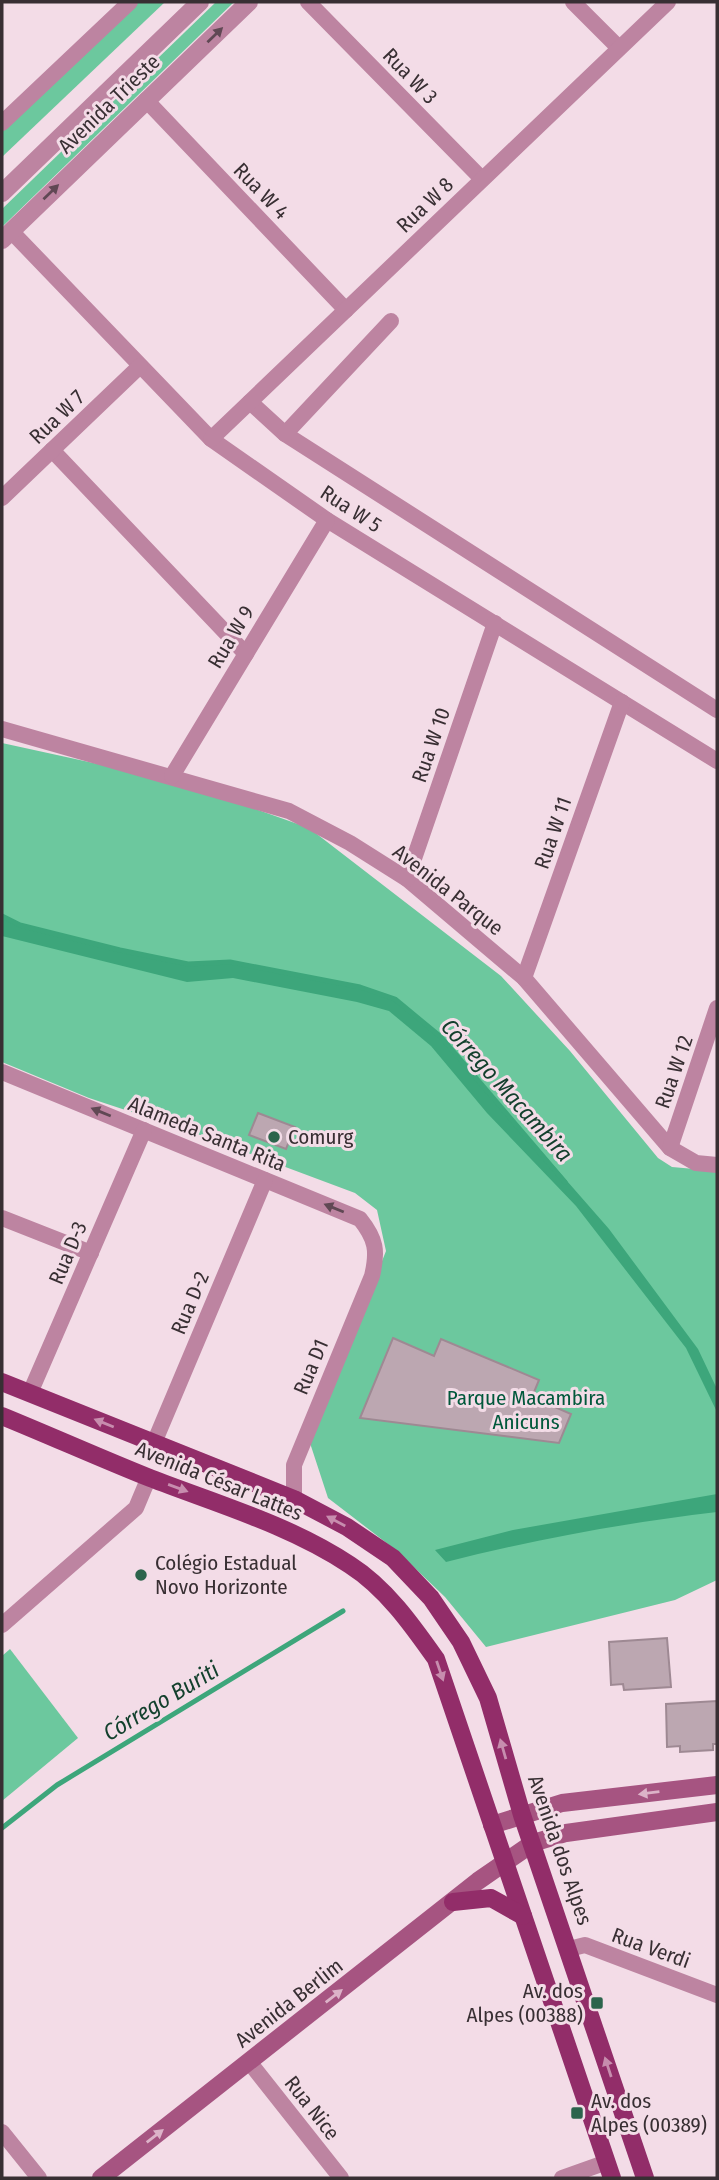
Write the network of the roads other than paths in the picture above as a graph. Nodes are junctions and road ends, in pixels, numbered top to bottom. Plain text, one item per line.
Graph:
1 (130, 2) edge
2 (200, 2) edge
3 (249, 2) edge
4 (308, 2) edge
5 (573, 2) edge
6 (668, 2) edge
7 (619, 48) junction
8 (146, 100) junction
9 (2, 123) edge
10 (482, 179) junction
11 (2, 193) edge
12 (6, 236) edge
13 (346, 310) junction
14 (391, 321) dead end
15 (141, 366) junction
16 (250, 402) junction
17 (285, 434) junction
18 (211, 439) junction
19 (52, 450) junction
20 (2, 498) edge
21 (327, 520) junction
22 (495, 624) junction
23 (246, 654) junction
24 (622, 702) junction
25 (717, 710) edge
26 (2, 729) edge
27 (717, 761) edge
28 (172, 776) junction
29 (407, 879) junction
30 (524, 978) junction
31 (717, 1009) edge
32 (2, 1072) edge
33 (144, 1130) junction
34 (670, 1148) junction
35 (717, 1165) edge
36 (264, 1180) junction
37 (2, 1218) edge
38 (91, 1253) junction
39 (377, 1254) joint
40 (2, 1382) edge
41 (30, 1393) junction
42 (2, 1416) edge
43 (154, 1443) junction
44 (149, 1477) junction
45 (294, 1499) junction
46 (393, 1558) joint
47 (2, 1625) edge
48 (717, 1785) edge
49 (717, 1812) edge
50 (522, 1815) junction
51 (492, 1825) junction
52 (533, 1843) junction
53 (504, 1861) junction
54 (453, 1902) junction
55 (523, 1916) junction
56 (569, 1949) junction
57 (717, 1995) edge
58 (250, 2063) junction
59 (2, 2132) edge
60 (609, 2170) edge
61 (39, 2178) edge
62 (101, 2178) edge
63 (341, 2178) edge
64 (562, 2178) edge
65 (645, 2178) edge

1 - 9 street
2 - 11 street, Avenida Trieste
8 -> 3 street, Avenida Trieste
4 - 10 street, Rua W 3
5 - 7 street
6 - 7 street, Rua W 8
7 - 10 street, Rua W 8
12 -> 8 street, Avenida Trieste
8 - 13 street, Rua W 4
10 - 13 street, Rua W 8
12 - 15 street, Rua W 5
13 - 16 street, Rua W 8
14 - 17 street
15 - 18 street, Rua W 5
15 - 19 street, Rua W 7
16 - 17 street
16 - 18 street, Rua W 8
17 - 25 street
18 - 21 street, Rua W 5
19 - 20 street, Rua W 7
19 - 23 street
21 - 22 street, Rua W 5
21 - 23 street, Rua W 9
22 - 24 street, Rua W 5
22 - 29 street, Rua W 10
23 - 28 street, Rua W 9
24 - 27 street, Rua W 5
24 - 30 street, Rua W 11
26 - 28 street, Avenida Parque
28 - 29 street, Avenida Parque
29 - 30 street, Avenida Parque
30 - 34 street, Avenida Parque
31 - 34 street, Rua W 12
33 -> 32 street, Alameda Santa Rita
33 - 36 street, Alameda Santa Rita
33 - 38 street, Rua D-3
34 - 35 street, Avenida Parque
39 -> 36 street, Alameda Santa Rita
36 - 43 street, Rua D-2
37 - 38 street
38 - 41 street, Rua D-3
39 - 45 street, Rua D1
40 - 41 main road, Avenida César Lattes
43 -> 41 main road, Avenida César Lattes
42 - 44 main road, Avenida César Lattes
43 - 45 main road, Avenida César Lattes
44 - 47 street
44 -> 51 main road, Avenida César Lattes
46 -> 45 main road, Avenida César Lattes
50 -> 46 main road, Avenida dos Alpes
48 -> 50 main road
49 - 52 main road, Avenida Berlim
50 - 51 main road
50 - 52 main road, Avenida dos Alpes
51 - 53 main road
52 - 53 main road, Avenida Berlim
52 - 56 main road, Avenida dos Alpes
53 - 54 main road, Avenida Berlim
53 - 55 main road
54 - 55 main road
58 -> 54 main road, Avenida Berlim
55 - 60 main road
56 - 57 street, Rua Verdi
65 -> 56 main road, Avenida dos Alpes
62 -> 58 main road, Avenida Berlim
58 - 63 street, Rua Nice
59 - 61 street
60 - 64 street

